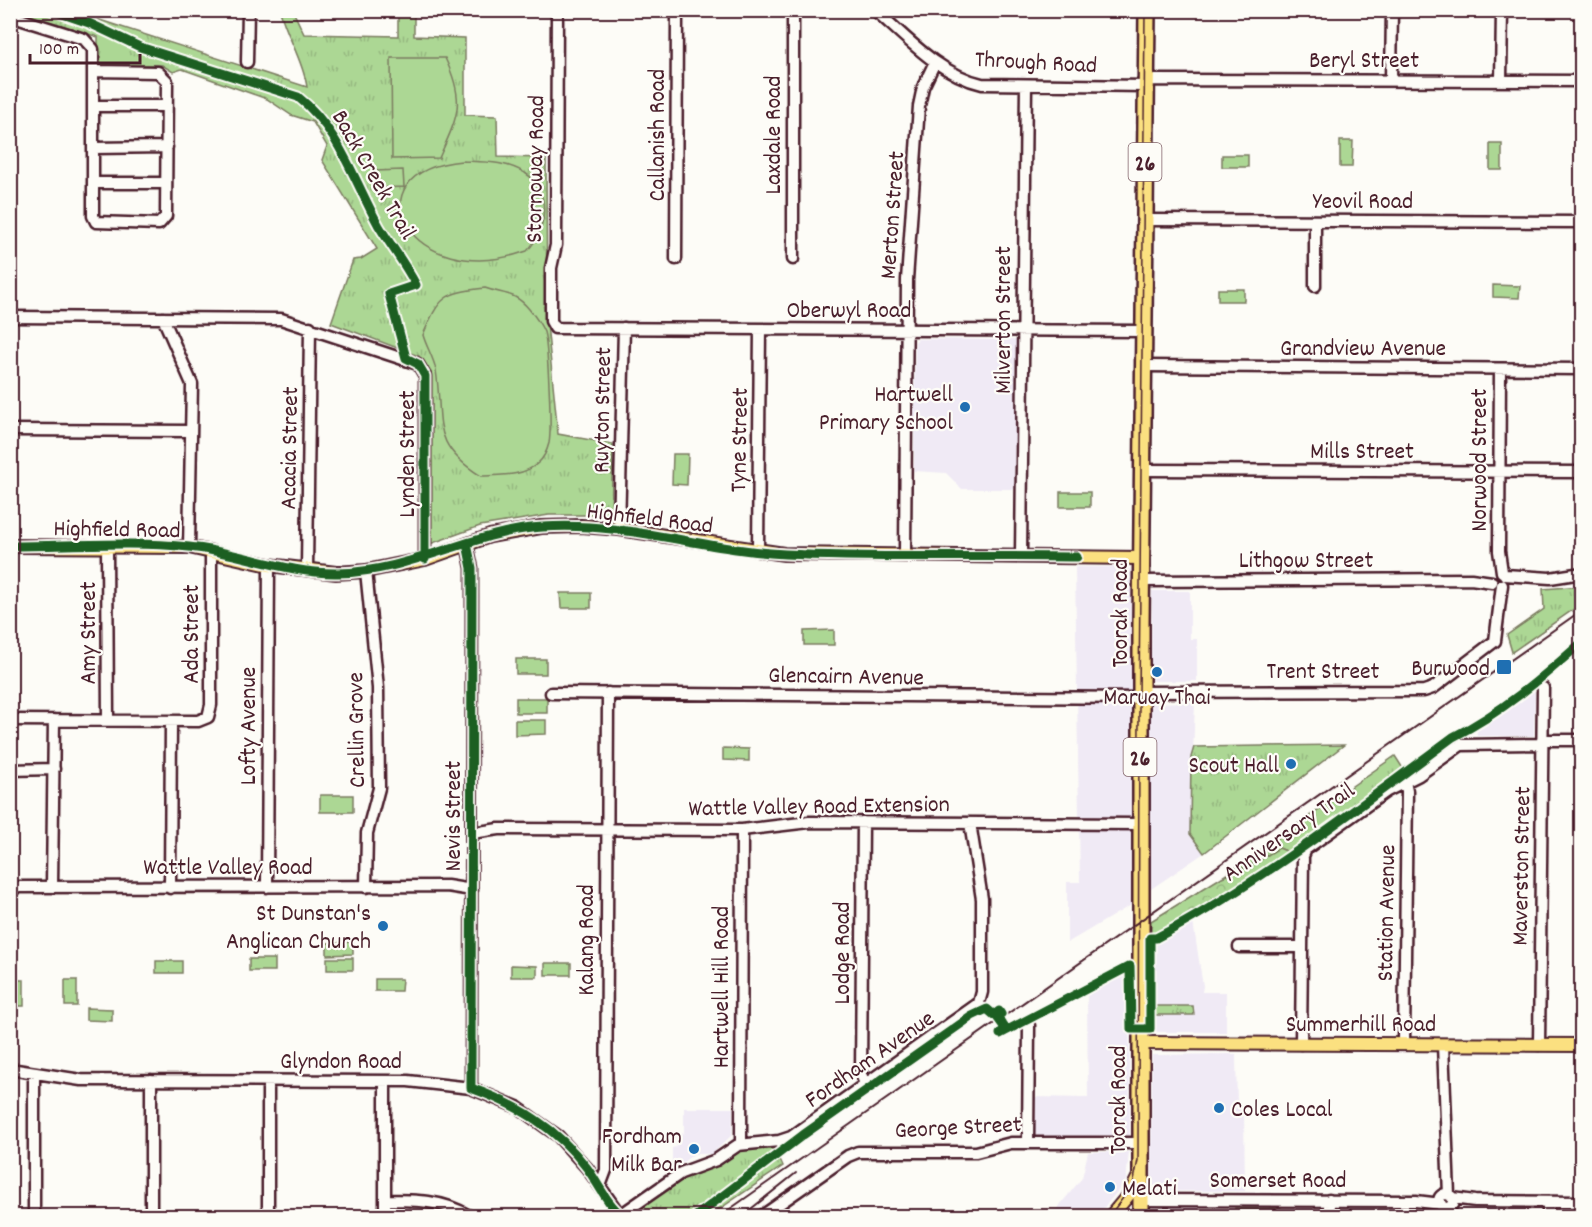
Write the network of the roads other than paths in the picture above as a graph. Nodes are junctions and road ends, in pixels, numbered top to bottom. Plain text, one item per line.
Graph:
1 (248, 10) edge
2 (557, 10) edge
3 (677, 10) edge
4 (793, 10) edge
5 (874, 10) edge
6 (1147, 10) edge
7 (1392, 10) edge
8 (1502, 10) edge
9 (10, 16) edge
10 (935, 62) junction
11 (247, 63) dead end
12 (93, 71) junction
13 (1391, 80) junction
14 (1501, 81) junction
15 (1581, 81) edge
16 (1146, 83) junction
17 (1026, 85) junction
18 (93, 106) junction
19 (167, 106) junction
20 (167, 147) junction
21 (93, 148) junction
22 (93, 183) junction
23 (166, 183) junction
24 (1144, 220) junction
25 (1315, 221) junction
26 (1581, 222) edge
27 (676, 259) dead end
28 (793, 259) dead end
29 (1315, 286) dead end
30 (10, 317) edge
31 (163, 318) junction
32 (310, 327) junction
33 (555, 328) joint
34 (624, 328) junction
35 (760, 329) junction
36 (906, 330) junction
37 (1024, 331) junction
38 (1143, 331) junction
39 (1143, 366) junction
40 (1500, 369) junction
41 (1581, 369) edge
42 (10, 430) edge
43 (190, 431) junction
44 (1142, 470) junction
45 (1499, 472) junction
46 (1581, 472) edge
47 (620, 529) junction
48 (467, 544) junction
49 (10, 546) edge
50 (107, 546) junction
51 (189, 547) junction
52 (211, 551) junction
53 (758, 551) junction
54 (904, 554) junction
55 (1021, 556) junction
56 (1142, 558) junction
57 (424, 559) junction
58 (269, 566) junction
59 (307, 570) junction
60 (366, 571) junction
61 (1581, 573) edge
62 (1498, 579) junction
63 (1141, 581) junction
64 (1543, 688) dead end
65 (551, 693) dead end
66 (608, 693) junction
67 (1141, 695) junction
68 (10, 720) edge
69 (54, 720) junction
70 (108, 720) junction
71 (171, 720) junction
72 (1581, 740) edge
73 (1542, 742) junction
74 (54, 769) junction
75 (10, 770) edge
76 (1404, 782) junction
77 (863, 822) junction
78 (970, 823) junction
79 (1140, 824) junction
80 (472, 829) junction
81 (607, 829) junction
82 (742, 830) junction
83 (472, 886) junction
84 (10, 887) edge
85 (52, 887) junction
86 (267, 887) junction
87 (366, 887) junction
88 (170, 888) junction
89 (1239, 947) dead end
90 (1302, 947) junction
91 (1029, 1025) dead end
92 (1140, 1043) junction
93 (1301, 1044) junction
94 (1404, 1044) junction
95 (1446, 1044) junction
96 (1539, 1045) junction
97 (1581, 1045) edge
98 (10, 1069) edge
99 (34, 1074) junction
100 (151, 1080) junction
101 (268, 1081) junction
102 (385, 1082) junction
103 (865, 1084) junction
104 (471, 1088) junction
105 (1028, 1143) junction
106 (1140, 1143) junction
107 (741, 1144) junction
108 (1140, 1169) junction
109 (600, 1186) junction
110 (385, 1200) junction
111 (1141, 1200) junction
112 (1329, 1200) junction
113 (1548, 1202) junction
114 (1581, 1202) edge
115 (1447, 1204) edge
116 (1115, 1212) edge
117 (34, 1216) edge
118 (151, 1216) edge
119 (268, 1216) edge
120 (385, 1216) edge
121 (469, 1216) edge
122 (619, 1216) edge
123 (762, 1216) edge
124 (1140, 1216) edge
125 (1329, 1216) edge
126 (1548, 1216) edge

1 - 11 street
2 - 33 street, Stornoway Road
3 - 27 street, Callanish Road
4 - 28 street, Laxdale Road
5 - 10 street, Through Road
6 - 16 highway, Toorak Road / 26
7 - 13 street
8 - 14 street
9 - 12 street
10 - 17 street, Through Road
10 - 36 street, Merton Street
12 - 18 street
12 - 19 street
13 - 14 street, Beryl Street
13 - 16 street, Beryl Street
14 - 15 street, Beryl Street
16 - 17 street, Through Road
16 - 24 highway, Toorak Road / 26
17 - 37 street, Milverton Street
18 - 19 street
18 - 21 street
19 - 20 street
20 - 21 street
20 - 23 street
21 - 22 street
22 - 23 street
22 - 23 street
24 - 25 street, Yeovil Road
24 - 38 highway, Toorak Road / 26
25 - 26 street, Yeovil Road
25 - 29 street
30 - 31 street, Lynden Street
31 - 32 street, Lynden Street
31 - 43 street
32 - 57 street, Lynden Street
32 - 59 street, Acacia Street
33 - 34 street, Oberwyl Road
34 - 35 street, Oberwyl Road
34 - 47 street, Ruyton Street
35 - 36 street, Oberwyl Road
35 - 53 street, Tyne Street
36 - 37 street, Oberwyl Road
36 - 54 street, Merton Street
37 - 38 street, Oberwyl Road
37 - 55 street, Milverton Street
38 - 39 highway, Toorak Road / 26
39 - 40 street, Grandview Avenue
39 - 44 highway, Toorak Road / 26
40 - 41 street, Grandview Avenue
40 - 45 street, Norwood Street
42 - 43 street
43 - 51 street
44 - 45 street, Mills Street
44 - 56 highway, Toorak Road / 26
45 - 46 street, Mills Street
45 - 62 street, Norwood Street
47 - 48 main road, Highfield Road
47 - 53 main road, Highfield Road
48 - 57 main road, Highfield Road
48 - 80 street, Nevis Street
49 - 50 main road, Highfield Road
50 - 51 main road, Highfield Road
50 - 70 street, Amy Street
51 - 52 main road, Highfield Road
52 - 58 main road, Highfield Road
52 - 71 street, Ada Street
53 - 54 main road, Highfield Road
54 - 55 main road, Highfield Road
55 - 56 main road, Highfield Road
56 - 63 highway, Toorak Road / 26
57 - 60 main road, Highfield Road
58 - 59 main road, Highfield Road
58 - 86 street, Lofty Avenue
59 - 60 main road, Highfield Road
60 - 87 street, Crellin Grove
61 - 62 street, Lithgow Street
62 - 63 street, Lithgow Street
62 - 67 street, Trent Street
63 - 67 highway, Toorak Road / 26
64 - 73 street, Maverston Street
65 - 66 street, Glencairn Avenue
66 - 67 street, Glencairn Avenue
66 - 81 street, Kalang Road
67 - 79 highway, Toorak Road / 26
68 - 69 street
69 - 70 street
69 - 74 street
70 - 71 street
71 - 88 street
72 - 73 street
73 - 76 street
73 - 96 street, Maverston Street
74 - 75 street
74 - 85 street
76 - 90 street
76 - 94 street, Station Avenue
77 - 78 street, Wattle Valley Road Extension
77 - 82 street, Wattle Valley Road Extension
77 - 103 street, Lodge Road
78 - 79 street, Wattle Valley Road Extension
78 - 103 street, Fordham Avenue
79 - 92 highway, Toorak Road / 26
80 - 81 street, Wattle Valley Road Extension
80 - 83 street, Nevis Street
81 - 82 street, Wattle Valley Road Extension
81 - 109 street, Kalang Road
82 - 107 street, Hartwell Hill Road
83 - 87 street, Wattle Valley Road
83 - 104 street, Nevis Street
84 - 85 street, Wattle Valley Road
85 - 88 street, Wattle Valley Road
86 - 87 street, Wattle Valley Road
86 - 88 street, Wattle Valley Road
89 - 90 street
90 - 93 street
91 - 105 street
92 - 93 main road, Summerhill Road
92 - 106 highway, Toorak Road / 26
93 - 94 main road, Summerhill Road
94 - 95 main road, Summerhill Road
95 - 96 main road, Summerhill Road
95 - 115 street
96 - 97 main road, Summerhill Road
98 - 99 street, Glyndon Road
99 - 100 street, Glyndon Road
99 - 117 street
100 - 101 street, Glyndon Road
100 - 118 street
101 - 102 street, Glyndon Road
101 - 119 street
102 - 104 street, Glyndon Road
102 - 110 street
103 - 107 street, Fordham Avenue
104 - 109 street, Glyndon Road
105 - 106 street, George Street
105 - 123 street, George Street
106 - 108 highway, Toorak Road / 26
107 - 122 street, Fordham Avenue
108 - 111 highway, Toorak Road / 26
108 - 116 main road
109 - 122 street, Glyndon Road
110 - 120 street
110 - 121 street
111 - 112 street, Somerset Road
111 - 124 highway, Toorak Road / 26
112 - 115 street, Somerset Road
112 - 125 street
113 - 114 street, Somerset Road
113 - 115 street, Somerset Road
113 - 126 street
116 - 124 main road

